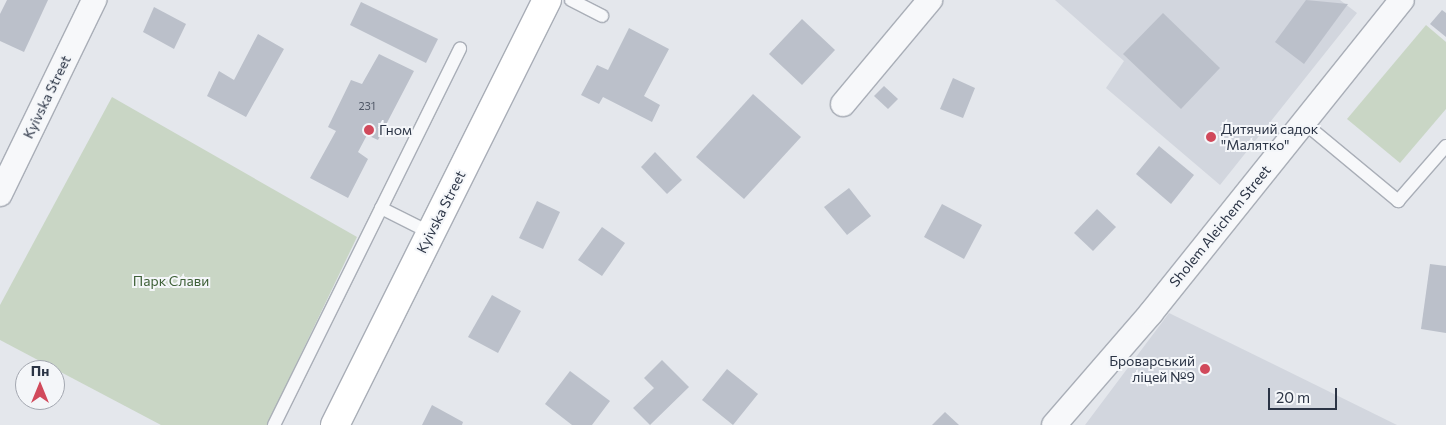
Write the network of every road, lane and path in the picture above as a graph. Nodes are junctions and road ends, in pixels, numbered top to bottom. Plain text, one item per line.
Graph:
1 (94, 0) edge
2 (547, 0) edge
3 (570, 0) edge
4 (930, 0) edge
5 (1402, 0) edge
6 (602, 16) dead end
7 (460, 48) dead end
8 (843, 104) dead end
9 (1303, 122) junction
10 (1446, 146) edge
11 (0, 194) edge
12 (381, 208) junction
13 (431, 233) junction
14 (274, 425) edge
15 (335, 425) edge
16 (1054, 425) edge

1 - 11 street, Kyivska Street
2 - 13 main road, Kyivska Street
3 - 6 lane
4 - 8 street
5 - 9 street, Sholem Aleichem Street
7 - 12 lane
9 - 10 lane
9 - 16 street, Sholem Aleichem Street
12 - 13 lane
12 - 14 lane
13 - 15 main road, Kyivska Street

